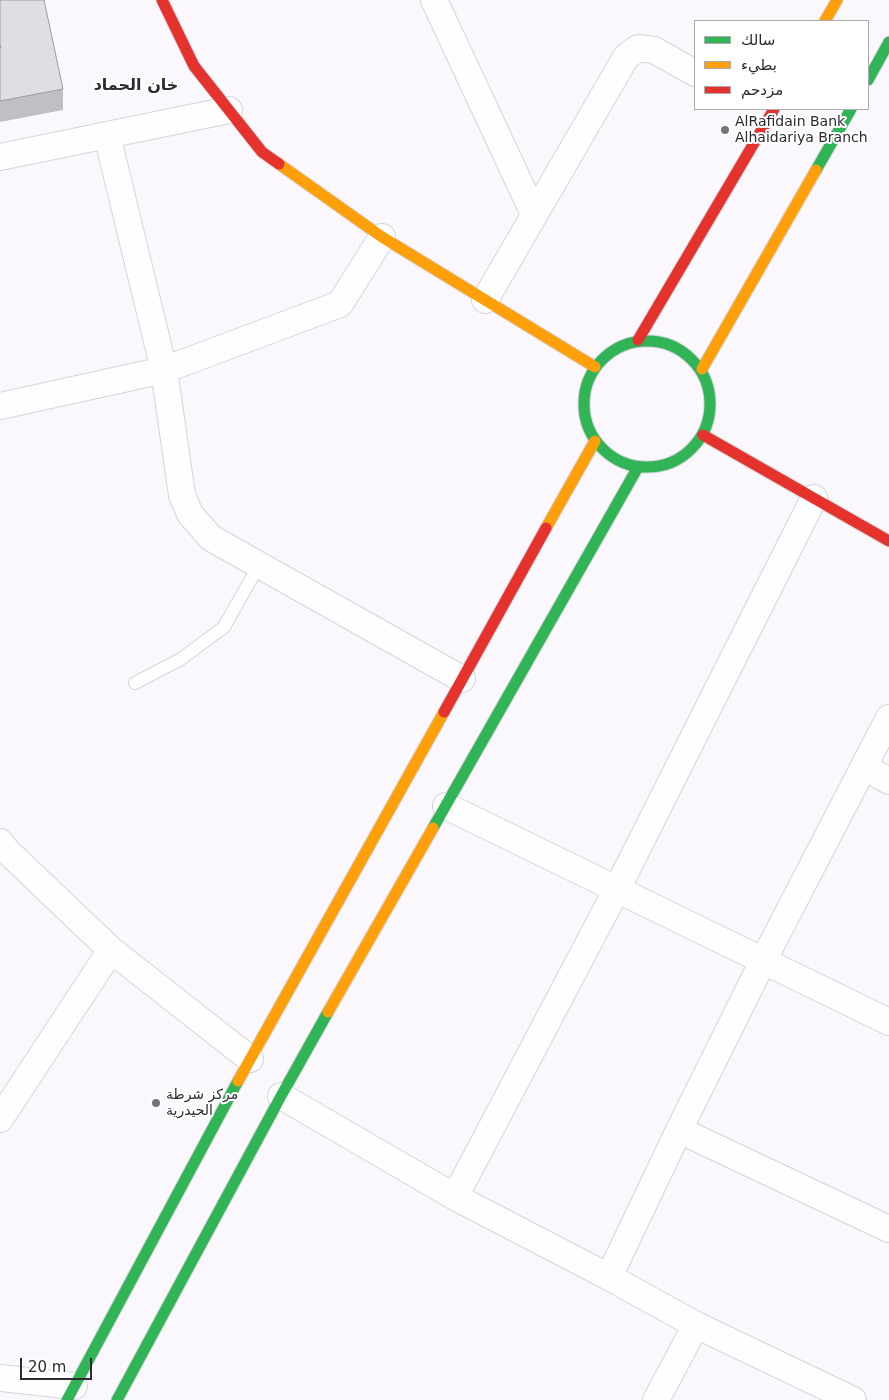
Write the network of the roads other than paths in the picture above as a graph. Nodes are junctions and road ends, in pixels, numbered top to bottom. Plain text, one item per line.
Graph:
1 (162, 0) edge
2 (434, 0) edge
3 (838, 0) edge
4 (826, 20) edge
5 (889, 42) edge
6 (694, 72) edge
7 (869, 78) edge
8 (229, 110) junction
9 (850, 110) edge
10 (768, 111) edge
11 (108, 135) junction
12 (0, 157) edge
13 (534, 214) junction
14 (382, 238) junction
15 (486, 300) junction
16 (638, 340) junction
17 (594, 367) junction
18 (702, 369) junction
19 (164, 370) junction
20 (0, 406) edge
21 (703, 435) junction
22 (594, 441) junction
23 (638, 467) junction
24 (814, 498) junction
25 (889, 541) edge
26 (259, 565) junction
27 (462, 679) junction
28 (134, 683) dead end
29 (889, 718) edge
30 (864, 767) junction
31 (889, 781) edge
32 (446, 806) junction
33 (3, 852) edge
34 (617, 889) junction
35 (111, 950) junction
36 (763, 961) junction
37 (889, 1022) edge
38 (250, 1059) junction
39 (281, 1096) junction
40 (0, 1119) edge
41 (679, 1130) junction
42 (455, 1197) junction
43 (889, 1229) edge
44 (609, 1278) junction
45 (696, 1325) junction
46 (0, 1378) edge
47 (70, 1393) edge
48 (117, 1400) edge
49 (656, 1400) edge
50 (853, 1400) edge

1 - 8 street
2 - 13 street
3 - 4 street
5 - 7 street
6 - 13 street
8 - 11 street
8 - 14 street
9 - 18 street
10 - 16 street
11 - 12 street
11 - 19 street
13 - 15 street
14 - 15 street
14 - 19 street
15 - 17 street
16 - 17 street
16 - 18 street
17 - 22 street
18 - 21 street
19 - 20 street
19 - 26 street
21 - 23 street
21 - 24 street
22 - 23 street
22 - 27 street
23 - 32 street
24 - 25 street
24 - 34 street
26 - 27 street
26 - 28 lane
27 - 38 street
29 - 30 street
30 - 31 street
30 - 36 street
32 - 34 street
32 - 39 street
33 - 35 street
34 - 36 street
34 - 42 street
35 - 38 street
35 - 40 street
36 - 37 street
36 - 41 street
38 - 47 street
39 - 42 street
39 - 48 street
41 - 43 street
41 - 44 street
42 - 44 street
44 - 45 street
45 - 49 street
45 - 50 street
46 - 47 street

